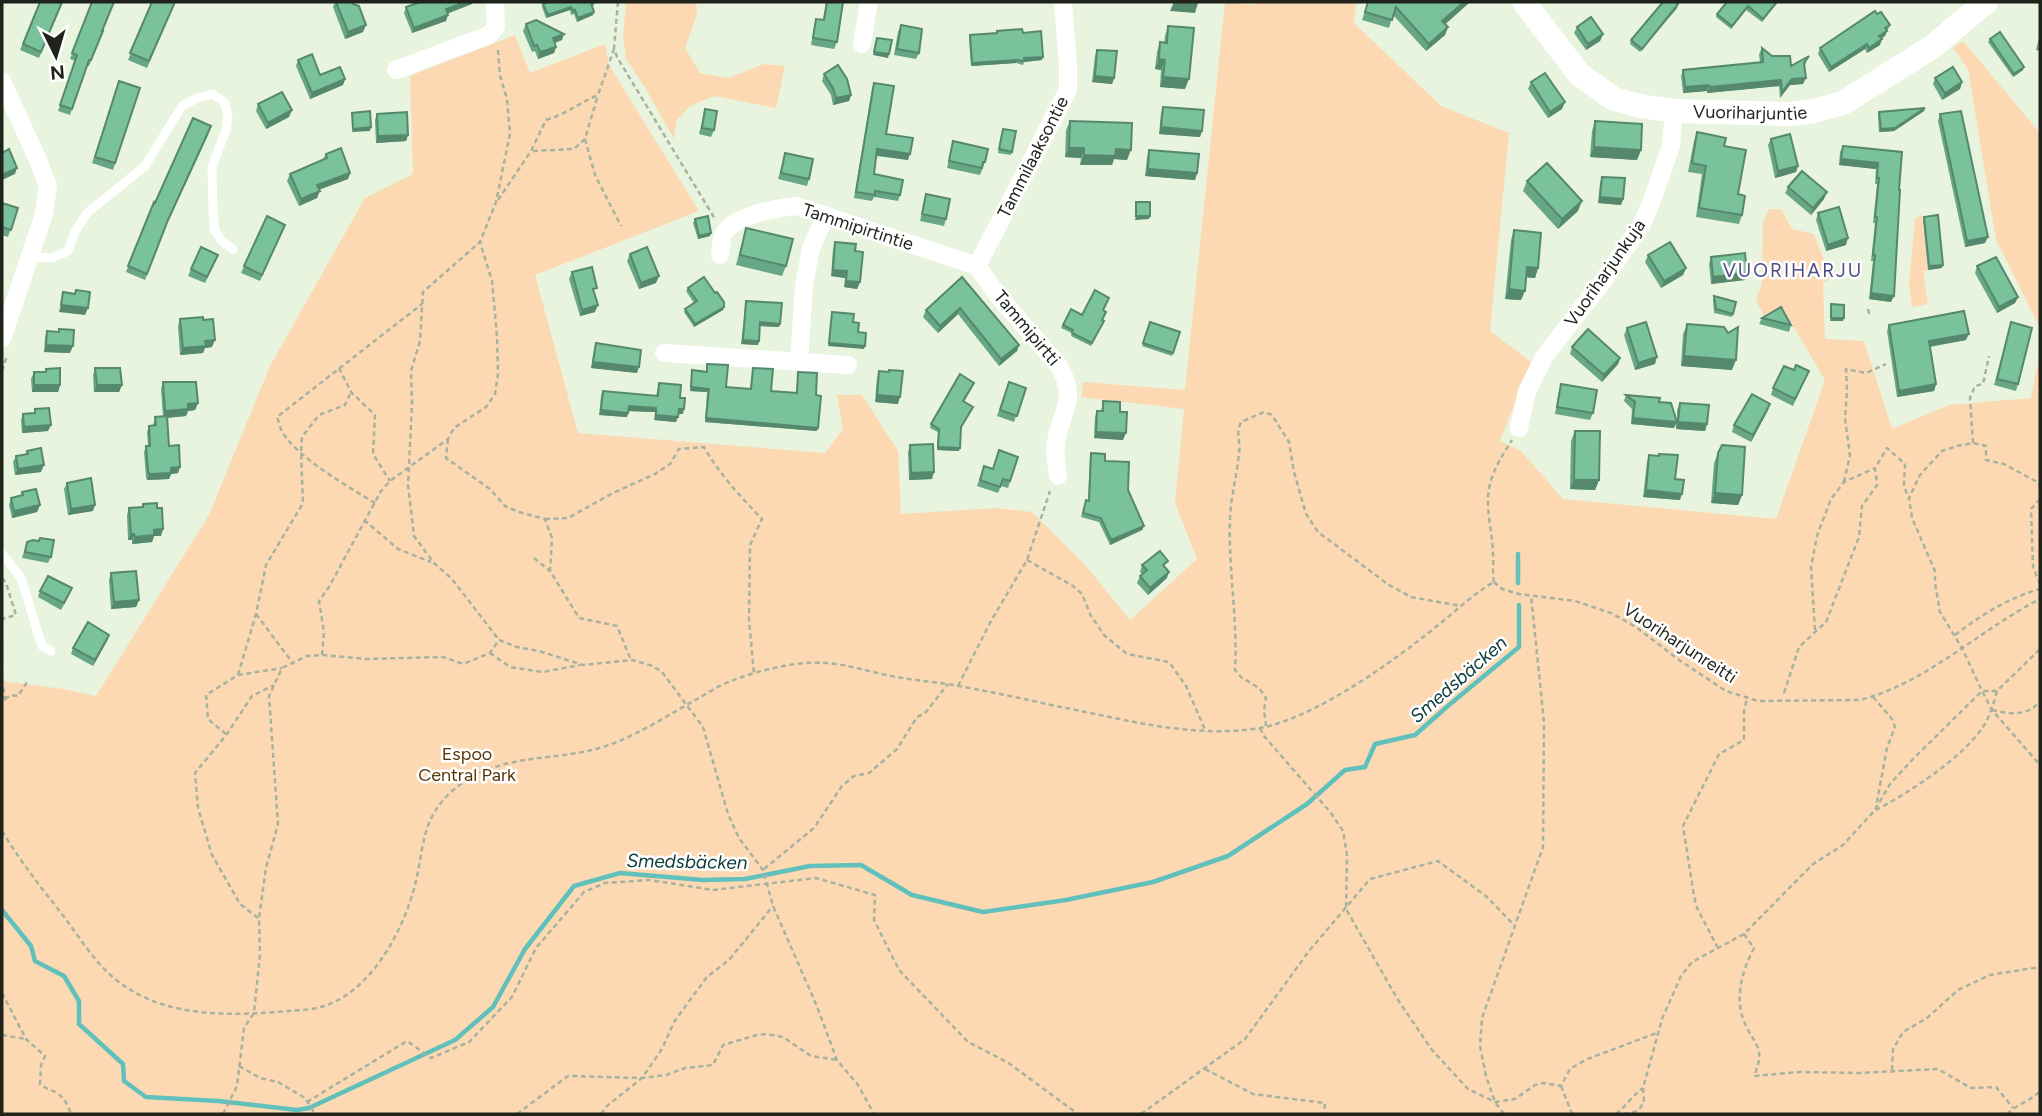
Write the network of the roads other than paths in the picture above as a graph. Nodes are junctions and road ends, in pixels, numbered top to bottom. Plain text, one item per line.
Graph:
1 (495, 2) edge
2 (869, 2) edge
3 (1063, 2) edge
4 (1524, 2) edge
5 (1986, 2) edge
6 (862, 44) dead end
7 (396, 70) dead end
8 (2, 81) edge
9 (1674, 111) junction
10 (826, 215) junction
11 (233, 249) dead end
12 (719, 255) dead end
13 (29, 257) junction
14 (977, 266) junction
15 (2, 339) edge
16 (664, 353) dead end
17 (799, 361) junction
18 (848, 365) dead end
19 (1519, 428) road end
20 (1058, 476) road end
21 (2, 554) edge
22 (51, 651) dead end

1 - 7 street
2 - 6 street
3 - 14 street, Tammilaaksontie
4 - 9 street, Vuoriharjuntie
5 - 9 street, Vuoriharjuntie
8 - 13 street
9 - 19 street, Vuoriharjunkuja
10 - 12 street, Tammipirtintie
10 - 14 street, Tammipirtintie
10 - 17 street
11 - 13 lane
13 - 15 street
14 - 20 street, Tammipirtti
16 - 17 street
17 - 18 street
21 - 22 lane

